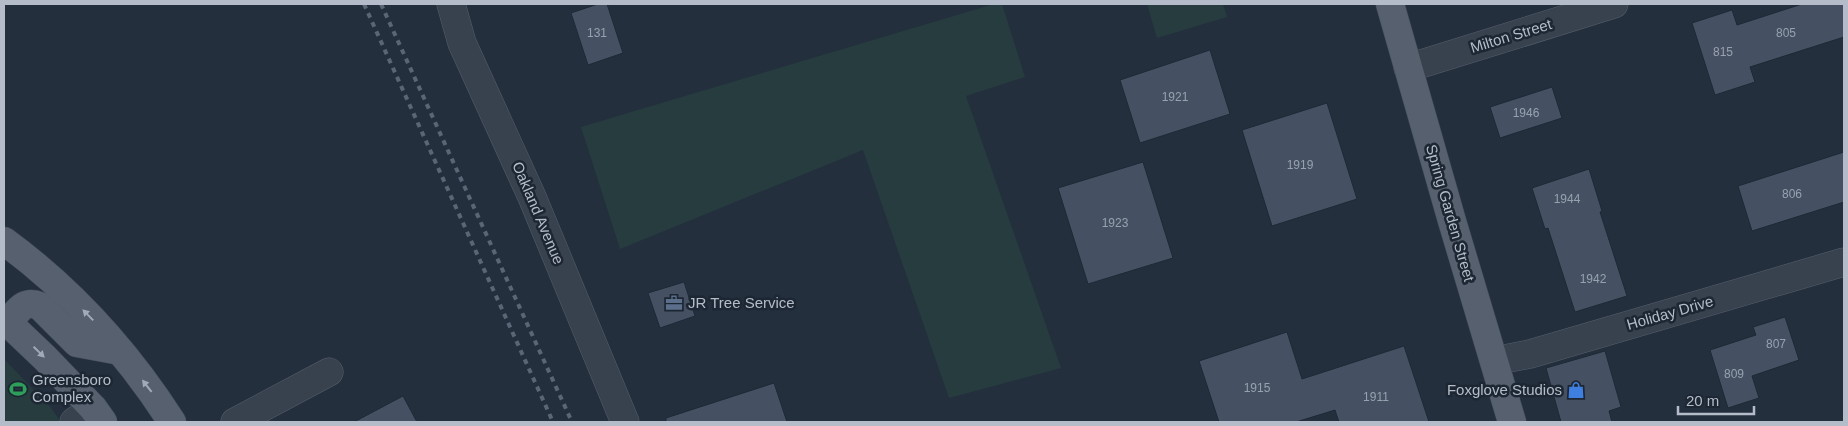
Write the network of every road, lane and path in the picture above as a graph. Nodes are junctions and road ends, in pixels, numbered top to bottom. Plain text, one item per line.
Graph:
1 (451, 4) edge
2 (1390, 4) edge
3 (1614, 4) edge
4 (1408, 68) junction
5 (4, 241) edge
6 (1844, 262) edge
7 (5, 322) edge
8 (120, 351) junction
9 (1494, 361) junction
10 (329, 372) dead end
11 (267, 415) edge
12 (90, 418) edge
13 (172, 422) edge
14 (235, 422) edge
15 (625, 422) edge
16 (1512, 422) edge

1 - 15 street, Oakland Avenue
2 - 4 main road, Spring Garden Street
3 - 4 street, Milton Street
4 - 9 main road, Spring Garden Street
8 -> 5 main road
6 - 9 street, Holiday Drive
7 - 8 main road
7 -> 12 main road
13 -> 8 main road
9 - 16 main road, Spring Garden Street
10 - 11 street
11 - 14 street

